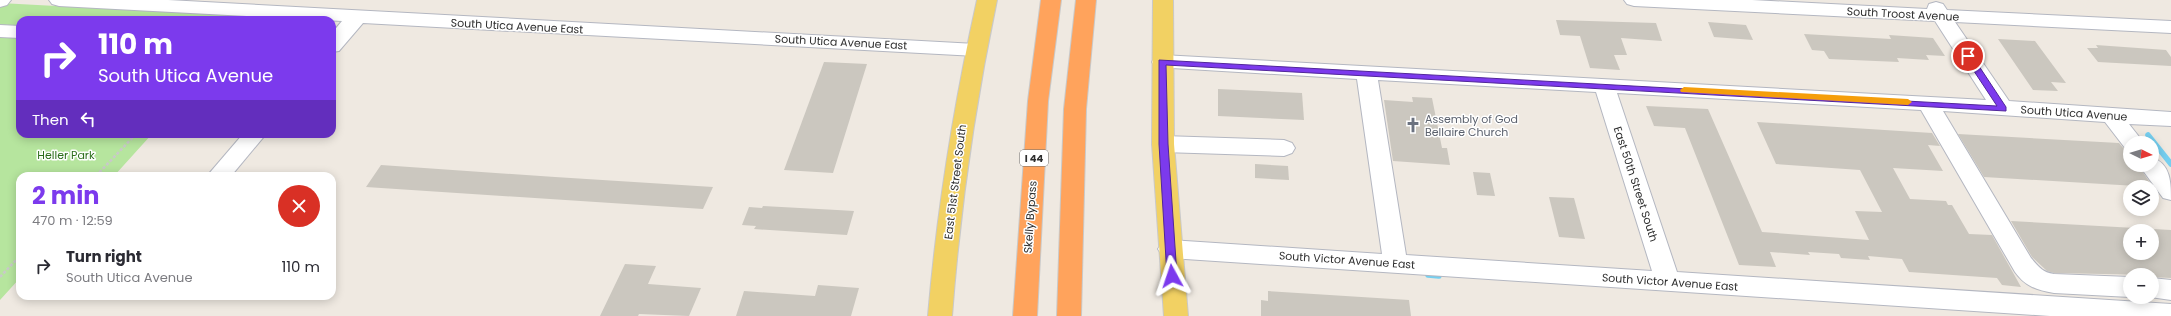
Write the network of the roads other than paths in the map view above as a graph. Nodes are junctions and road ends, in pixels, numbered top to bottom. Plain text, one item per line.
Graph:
1 (59, 0) edge
2 (987, 0) edge
3 (1051, 0) edge
4 (1086, 0) edge
5 (1163, 0) edge
6 (1634, 0) edge
7 (79, 1) edge
8 (1714, 2) edge
9 (104, 3) junction
10 (295, 6) edge
11 (1936, 8) edge
12 (90, 16) edge
13 (357, 17) junction
14 (2171, 27) edge
15 (0, 31) edge
16 (16, 32) edge
17 (336, 41) edge
18 (976, 50) junction
19 (1162, 62) junction
20 (1366, 72) junction
21 (1604, 86) junction
22 (1928, 104) junction
23 (2003, 109) junction
24 (2112, 116) junction
25 (2171, 119) edge
26 (2128, 136) edge
27 (251, 138) edge
28 (1163, 144) junction
29 (1284, 148) dead end
30 (222, 172) edge
31 (2155, 172) edge
32 (2171, 192) edge
33 (1170, 249) junction
34 (1395, 262) junction
35 (1668, 282) junction
36 (2123, 287) edge
37 (2159, 289) edge
38 (2171, 290) edge
39 (2171, 314) edge
40 (940, 316) edge
41 (1025, 316) edge
42 (1070, 316) edge
43 (1176, 316) edge

1 - 7 street, South Utica Avenue East
2 - 18 main road, East 51st Street South
3 - 41 highway, Skelly Bypass / I 44
4 - 42 highway
5 - 19 main road
6 - 8 street, South Troost Avenue
7 - 9 street, South Utica Avenue East
8 - 11 street, South Troost Avenue
9 - 10 street, South Utica Avenue East
9 - 12 street
10 - 13 street, South Utica Avenue East
11 - 14 street, South Troost Avenue
11 - 23 street
13 - 17 street
13 - 18 street, South Utica Avenue East
15 - 16 street
18 - 40 main road, East 51st Street South
19 - 20 street, South Utica Avenue
19 - 28 main road
20 - 21 street, South Utica Avenue
20 - 34 street
21 - 22 street, South Utica Avenue
21 - 35 street, East 50th Street South
22 - 23 street, South Utica Avenue
22 - 36 street
23 - 24 street, South Utica Avenue
24 - 25 street, South Utica Avenue
24 - 26 street
27 - 30 street
28 - 29 street
28 - 33 main road
31 - 32 street
33 - 34 street, South Victor Avenue East
33 - 43 main road
34 - 35 street, South Victor Avenue East
35 - 39 street, South Victor Avenue East
37 - 38 street

